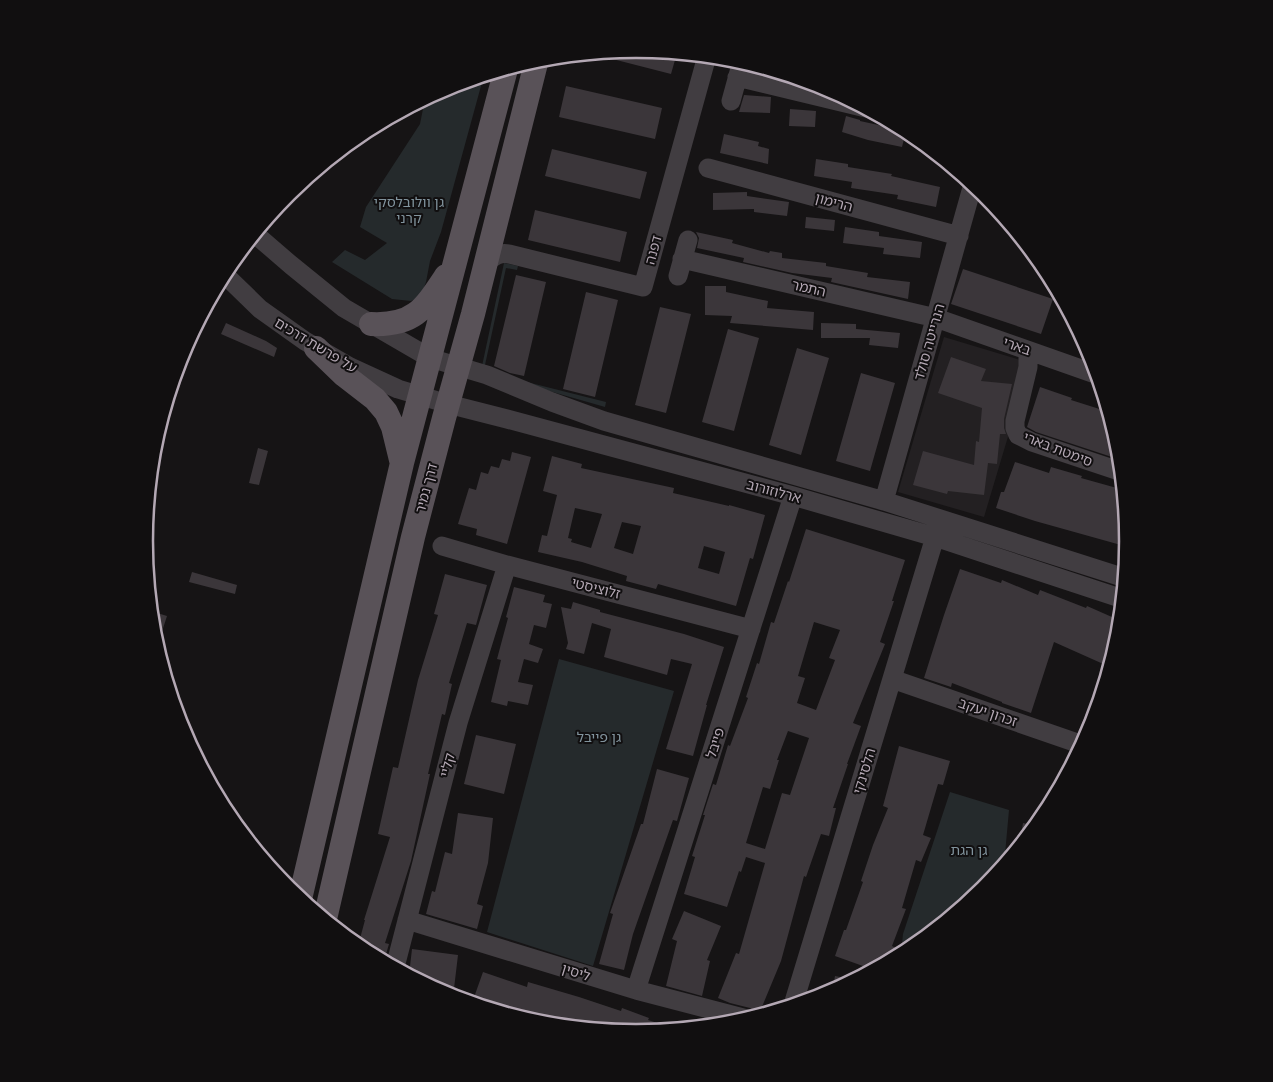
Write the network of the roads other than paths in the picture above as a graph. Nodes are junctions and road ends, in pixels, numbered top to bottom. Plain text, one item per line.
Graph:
1 (705, 63) edge
2 (535, 69) edge
3 (739, 69) edge
4 (504, 76) edge
5 (825, 95) edge
6 (731, 101) dead end
7 (708, 168) dead end
8 (971, 192) edge
9 (959, 236) junction
10 (260, 238) edge
11 (688, 240) dead end
12 (456, 260) junction
13 (486, 263) junction
14 (230, 279) edge
15 (936, 318) junction
16 (371, 324) junction
17 (316, 348) junction
18 (1028, 350) junction
19 (430, 358) junction
20 (458, 366) junction
21 (1088, 371) edge
22 (420, 395) junction
23 (448, 404) junction
24 (402, 463) junction
25 (1115, 470) edge
26 (793, 496) junction
27 (884, 501) junction
28 (935, 538) junction
29 (442, 546) dead end
30 (507, 565) junction
31 (1119, 576) edge
32 (1117, 597) edge
33 (751, 629) junction
34 (892, 679) junction
35 (1076, 742) edge
36 (302, 890) edge
37 (327, 912) edge
38 (407, 920) junction
39 (397, 961) edge
40 (636, 990) junction
41 (795, 998) edge
42 (729, 1015) edge

1 - 13 street, דפנה
2 - 13 main road, דרך נמיר
3 - 5 street
3 - 6 street
4 - 12 main road, דרך נמיר
7 - 9 street, הרימון
8 - 9 street, הנרייטה סולד
9 - 15 street, הנרייטה סולד
10 - 16 street
11 - 15 street, התמר
12 - 16 main road
12 - 19 main road, דרך נמיר
13 - 20 main road, דרך נמיר
14 - 17 street, על פרשת דרכים
15 - 18 street, בארי
15 - 27 street, הנרייטה סולד
16 - 19 street
17 - 22 street, על פרשת דרכים
17 - 24 main road
18 - 21 street, בארי
18 - 25 street, סימטת בארי
19 - 20 street, ארלוזורוב
19 - 22 main road, דרך נמיר
20 - 23 main road, דרך נמיר
20 - 27 street, ארלוזורוב
22 - 23 street, ארלוזורוב
22 - 24 main road, דרך נמיר
23 - 26 street, ארלוזורוב
23 - 37 main road, דרך נמיר
24 - 36 main road, דרך נמיר
26 - 28 street, ארלוזורוב
26 - 33 street, פייבל
27 - 31 street, ארלוזורוב
28 - 32 street, ארלוזורוב
28 - 34 street, הלסינקי
29 - 30 street, זלוציסטי
30 - 33 street, זלוציסטי
30 - 38 street, קליי
33 - 40 street, פייבל
34 - 35 street, זכרון יעקב
34 - 41 street, הלסינקי
38 - 39 street, קליי
38 - 40 street, ליסין
40 - 42 street, ליסין

